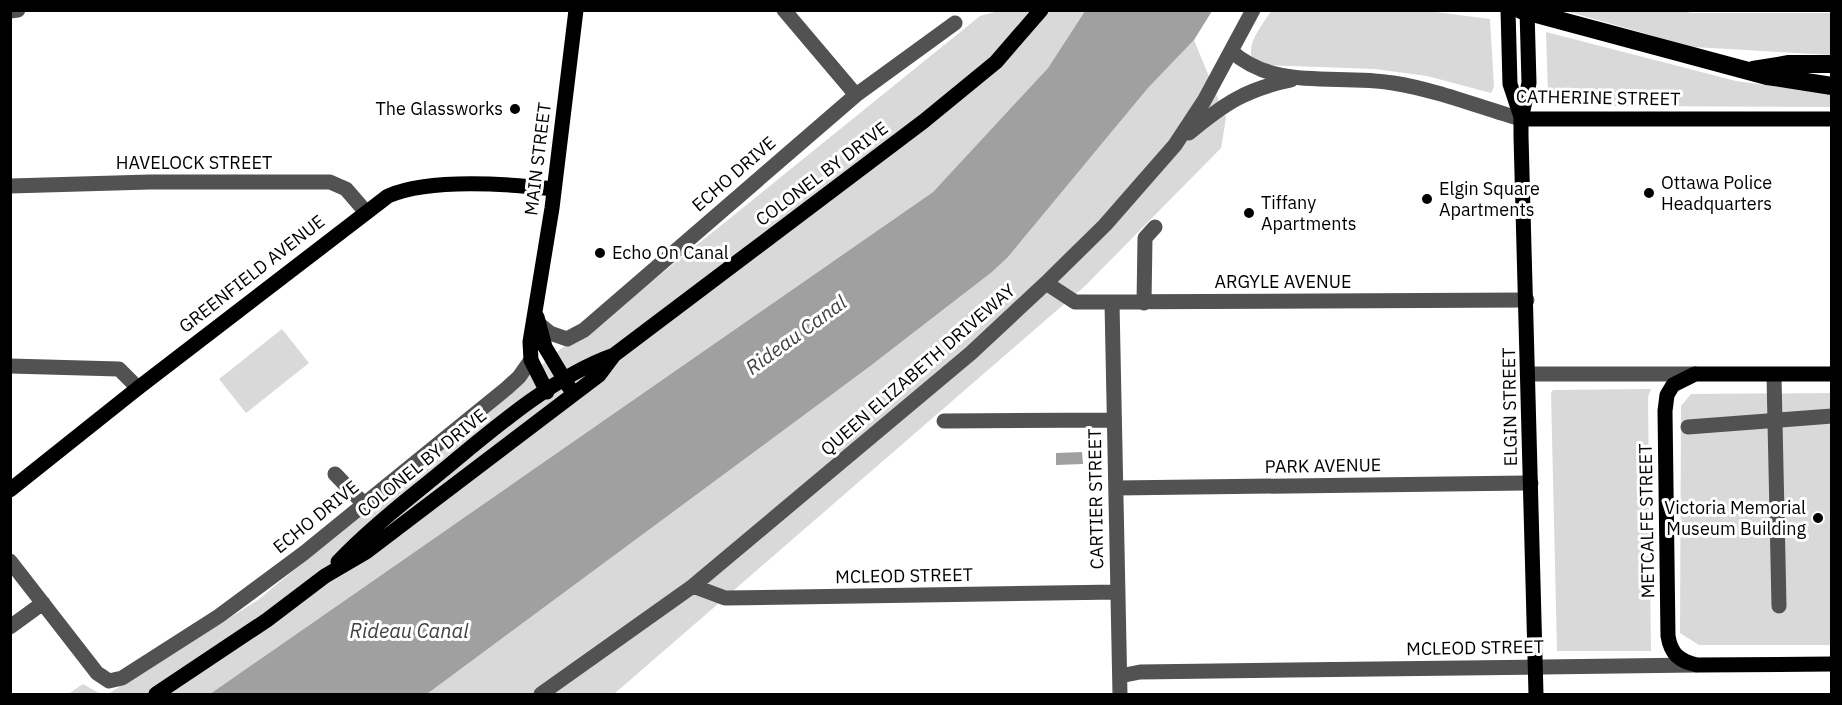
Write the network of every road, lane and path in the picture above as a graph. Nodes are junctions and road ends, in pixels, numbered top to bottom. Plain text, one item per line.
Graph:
1 (18, 10) edge
2 (576, 10) edge
3 (784, 10) edge
4 (1041, 10) edge
5 (1253, 10) edge
6 (1508, 10) edge
7 (1521, 10) edge
8 (1527, 10) edge
9 (10, 11) edge
10 (955, 23) dead end
11 (1231, 51) junction
12 (1832, 64) edge
13 (1748, 70) junction
14 (1297, 79) junction
15 (1832, 86) edge
16 (856, 95) junction
17 (1521, 119) junction
18 (1832, 119) edge
19 (1175, 145) junction
20 (10, 186) edge
21 (554, 189) junction
22 (365, 211) junction
23 (1155, 227) dead end
24 (1046, 284) junction
25 (1527, 300) junction
26 (1112, 303) junction
27 (1144, 303) junction
28 (538, 319) junction
29 (614, 355) junction
30 (531, 360) junction
31 (10, 366) edge
32 (1529, 374) junction
33 (1695, 374) junction
34 (1832, 374) edge
35 (1774, 375) junction
36 (564, 380) junction
37 (138, 388) junction
38 (547, 392) junction
39 (574, 394) junction
40 (1832, 416) edge
41 (1773, 419) junction
42 (1114, 420) junction
43 (944, 421) dead end
44 (1688, 427) dead end
45 (335, 474) dead end
46 (1531, 483) junction
47 (1116, 488) junction
48 (10, 490) edge
49 (364, 504) junction
50 (10, 561) edge
51 (325, 576) junction
52 (693, 586) junction
53 (1118, 592) junction
54 (43, 603) junction
55 (1779, 606) dead end
56 (10, 627) edge
57 (1832, 664) edge
58 (1697, 665) junction
59 (1535, 667) junction
60 (1120, 676) junction
61 (156, 694) edge
62 (541, 694) edge
63 (1120, 694) edge
64 (1536, 694) edge

1 - 9 street
2 - 21 main road, MAIN STREET
3 - 16 street
4 - 29 main road, COLONEL BY DRIVE
5 - 11 street, QUEEN ELIZABETH DRIVEWAY
6 - 17 main road, ELGIN STREET
7 - 13 highway
8 - 17 main road, ELGIN STREET
10 - 16 street, ECHO DRIVE
11 - 14 street
11 - 19 street, QUEEN ELIZABETH DRIVEWAY
12 - 13 highway
13 - 15 highway
14 - 17 street, CATHERINE STREET
14 - 19 street
16 - 28 street, ECHO DRIVE
17 - 18 main road, CATHERINE STREET
17 - 25 main road, ELGIN STREET
19 - 24 street, QUEEN ELIZABETH DRIVEWAY
20 - 22 street, HAVELOCK STREET
21 - 22 main road, GREENFIELD AVENUE
21 - 28 main road, MAIN STREET
22 - 37 main road, GREENFIELD AVENUE
23 - 27 street
24 - 26 street, ARGYLE AVENUE
24 - 52 street, QUEEN ELIZABETH DRIVEWAY
25 - 27 street, ARGYLE AVENUE
25 - 32 main road, ELGIN STREET
26 - 27 street, ARGYLE AVENUE
26 - 42 street, CARTIER STREET
28 - 30 main road, MAIN STREET
28 - 36 main road, MAIN STREET
29 - 36 main road, COLONEL BY DRIVE
29 - 39 main road, COLONEL BY DRIVE
30 - 38 main road
30 - 49 street, ECHO DRIVE
31 - 37 street
32 - 33 street
32 - 46 main road, ELGIN STREET
33 - 35 main road
33 - 58 main road, METCALFE STREET
34 - 35 main road
35 - 41 street
36 - 38 main road, COLONEL BY DRIVE
36 - 39 main road, MAIN STREET
37 - 48 main road, GREENFIELD AVENUE
38 - 51 main road, COLONEL BY DRIVE
39 - 51 main road, COLONEL BY DRIVE
40 - 41 street
41 - 44 street
41 - 55 street
42 - 43 street
42 - 47 street, CARTIER STREET
45 - 49 street
46 - 47 street, PARK AVENUE
46 - 59 main road, ELGIN STREET
47 - 53 street, CARTIER STREET
49 - 54 street, ECHO DRIVE
50 - 54 street
51 - 61 main road, COLONEL BY DRIVE
52 - 53 street, MCLEOD STREET
52 - 62 street, QUEEN ELIZABETH DRIVEWAY
53 - 60 street, CARTIER STREET
54 - 56 street
57 - 58 main road, MCLEOD STREET
58 - 59 street, MCLEOD STREET
59 - 60 street, MCLEOD STREET
59 - 64 main road, ELGIN STREET
60 - 63 street, CARTIER STREET

